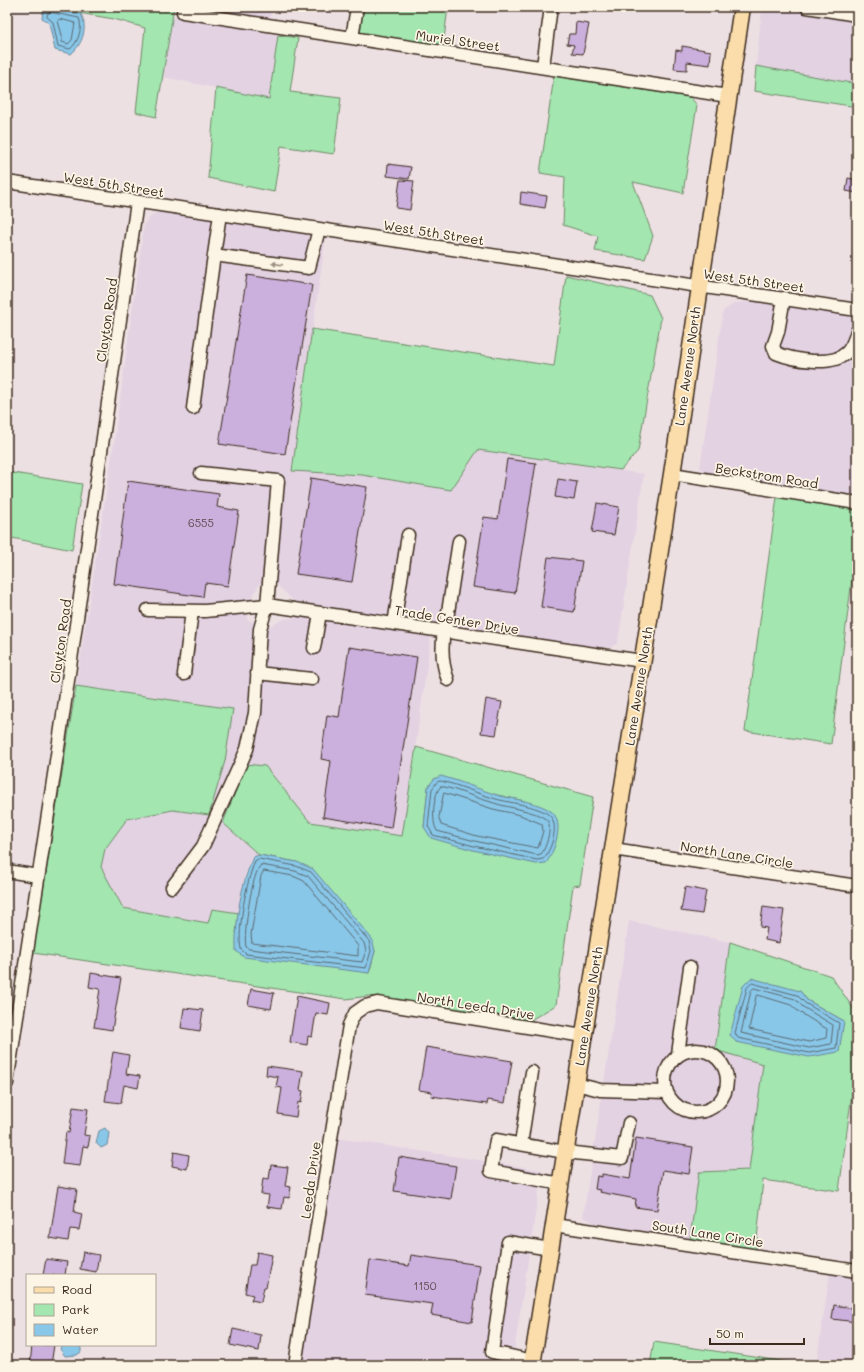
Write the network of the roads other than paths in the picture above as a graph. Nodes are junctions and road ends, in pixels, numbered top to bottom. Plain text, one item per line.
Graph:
1 (357, 7) edge
2 (551, 7) edge
3 (742, 7) edge
4 (807, 7) edge
5 (183, 12) dead end
6 (857, 15) edge
7 (352, 38) junction
8 (543, 66) junction
9 (728, 96) junction
10 (7, 182) edge
11 (137, 202) junction
12 (220, 214) junction
13 (319, 229) junction
14 (214, 255) junction
15 (699, 286) junction
16 (784, 298) junction
17 (857, 310) edge
18 (857, 331) edge
19 (193, 408) dead end
20 (201, 473) dead end
21 (672, 474) junction
22 (857, 503) edge
23 (408, 535) dead end
24 (459, 541) dead end
25 (267, 605) junction
26 (148, 610) dead end
27 (192, 611) junction
28 (320, 613) junction
29 (394, 624) junction
30 (445, 632) junction
31 (314, 648) dead end
32 (642, 661) junction
33 (257, 673) junction
34 (184, 674) dead end
35 (312, 679) dead end
36 (448, 680) dead end
37 (613, 849) junction
38 (7, 871) edge
39 (38, 876) junction
40 (857, 886) edge
41 (172, 887) dead end
42 (690, 967) dead end
43 (365, 1006) joint
44 (583, 1036) junction
45 (678, 1054) junction
46 (532, 1072) dead end
47 (7, 1083) edge
48 (576, 1084) junction
49 (666, 1092) junction
50 (628, 1123) dead end
51 (521, 1144) junction
52 (565, 1152) junction
53 (561, 1184) junction
54 (554, 1225) junction
55 (550, 1249) junction
56 (857, 1271) edge
57 (533, 1363) edge
58 (295, 1365) edge

1 - 7 street
2 - 8 street
3 - 9 main road, Lane Avenue North
4 - 6 street
5 - 7 street, Muriel Street
7 - 8 street, Muriel Street
8 - 9 street, Muriel Street
9 - 15 main road, Lane Avenue North
10 - 11 street, West 5th Street
11 - 12 street, West 5th Street
11 - 39 street, Clayton Road
12 - 13 street, West 5th Street
12 - 14 street
13 -> 14 street
13 - 15 street, West 5th Street
14 - 19 street
15 - 16 street, West 5th Street
15 - 21 main road, Lane Avenue North
16 - 17 street, West 5th Street
16 - 18 street
20 - 25 street
21 - 22 street, Beckstrom Road
21 - 32 main road, Lane Avenue North
23 - 29 street
24 - 30 street
25 - 27 street, Trade Center Drive
25 - 28 street, Trade Center Drive
25 - 33 street
26 - 27 street, Trade Center Drive
27 - 34 street
28 - 29 street, Trade Center Drive
28 - 31 street
29 - 30 street, Trade Center Drive
30 - 32 street, Trade Center Drive
30 - 36 street
32 - 37 main road, Lane Avenue North
33 - 35 street
33 - 41 street
37 - 40 street, North Lane Circle
37 - 44 main road, Lane Avenue North
38 - 39 street
39 - 47 street, Clayton Road
42 - 45 street
43 - 44 street, North Leeda Drive
43 - 58 street, Leeda Drive
44 - 48 main road, Lane Avenue North
45 - 49 street
45 - 49 street
46 - 51 street
48 - 49 street
48 - 52 main road, Lane Avenue North
50 - 52 street
51 - 52 street
51 - 53 street
52 - 53 main road, Lane Avenue North
53 - 54 main road, Lane Avenue North
54 - 55 main road, Lane Avenue North
54 - 56 street, South Lane Circle
55 - 57 main road, Lane Avenue North
55 - 57 street

